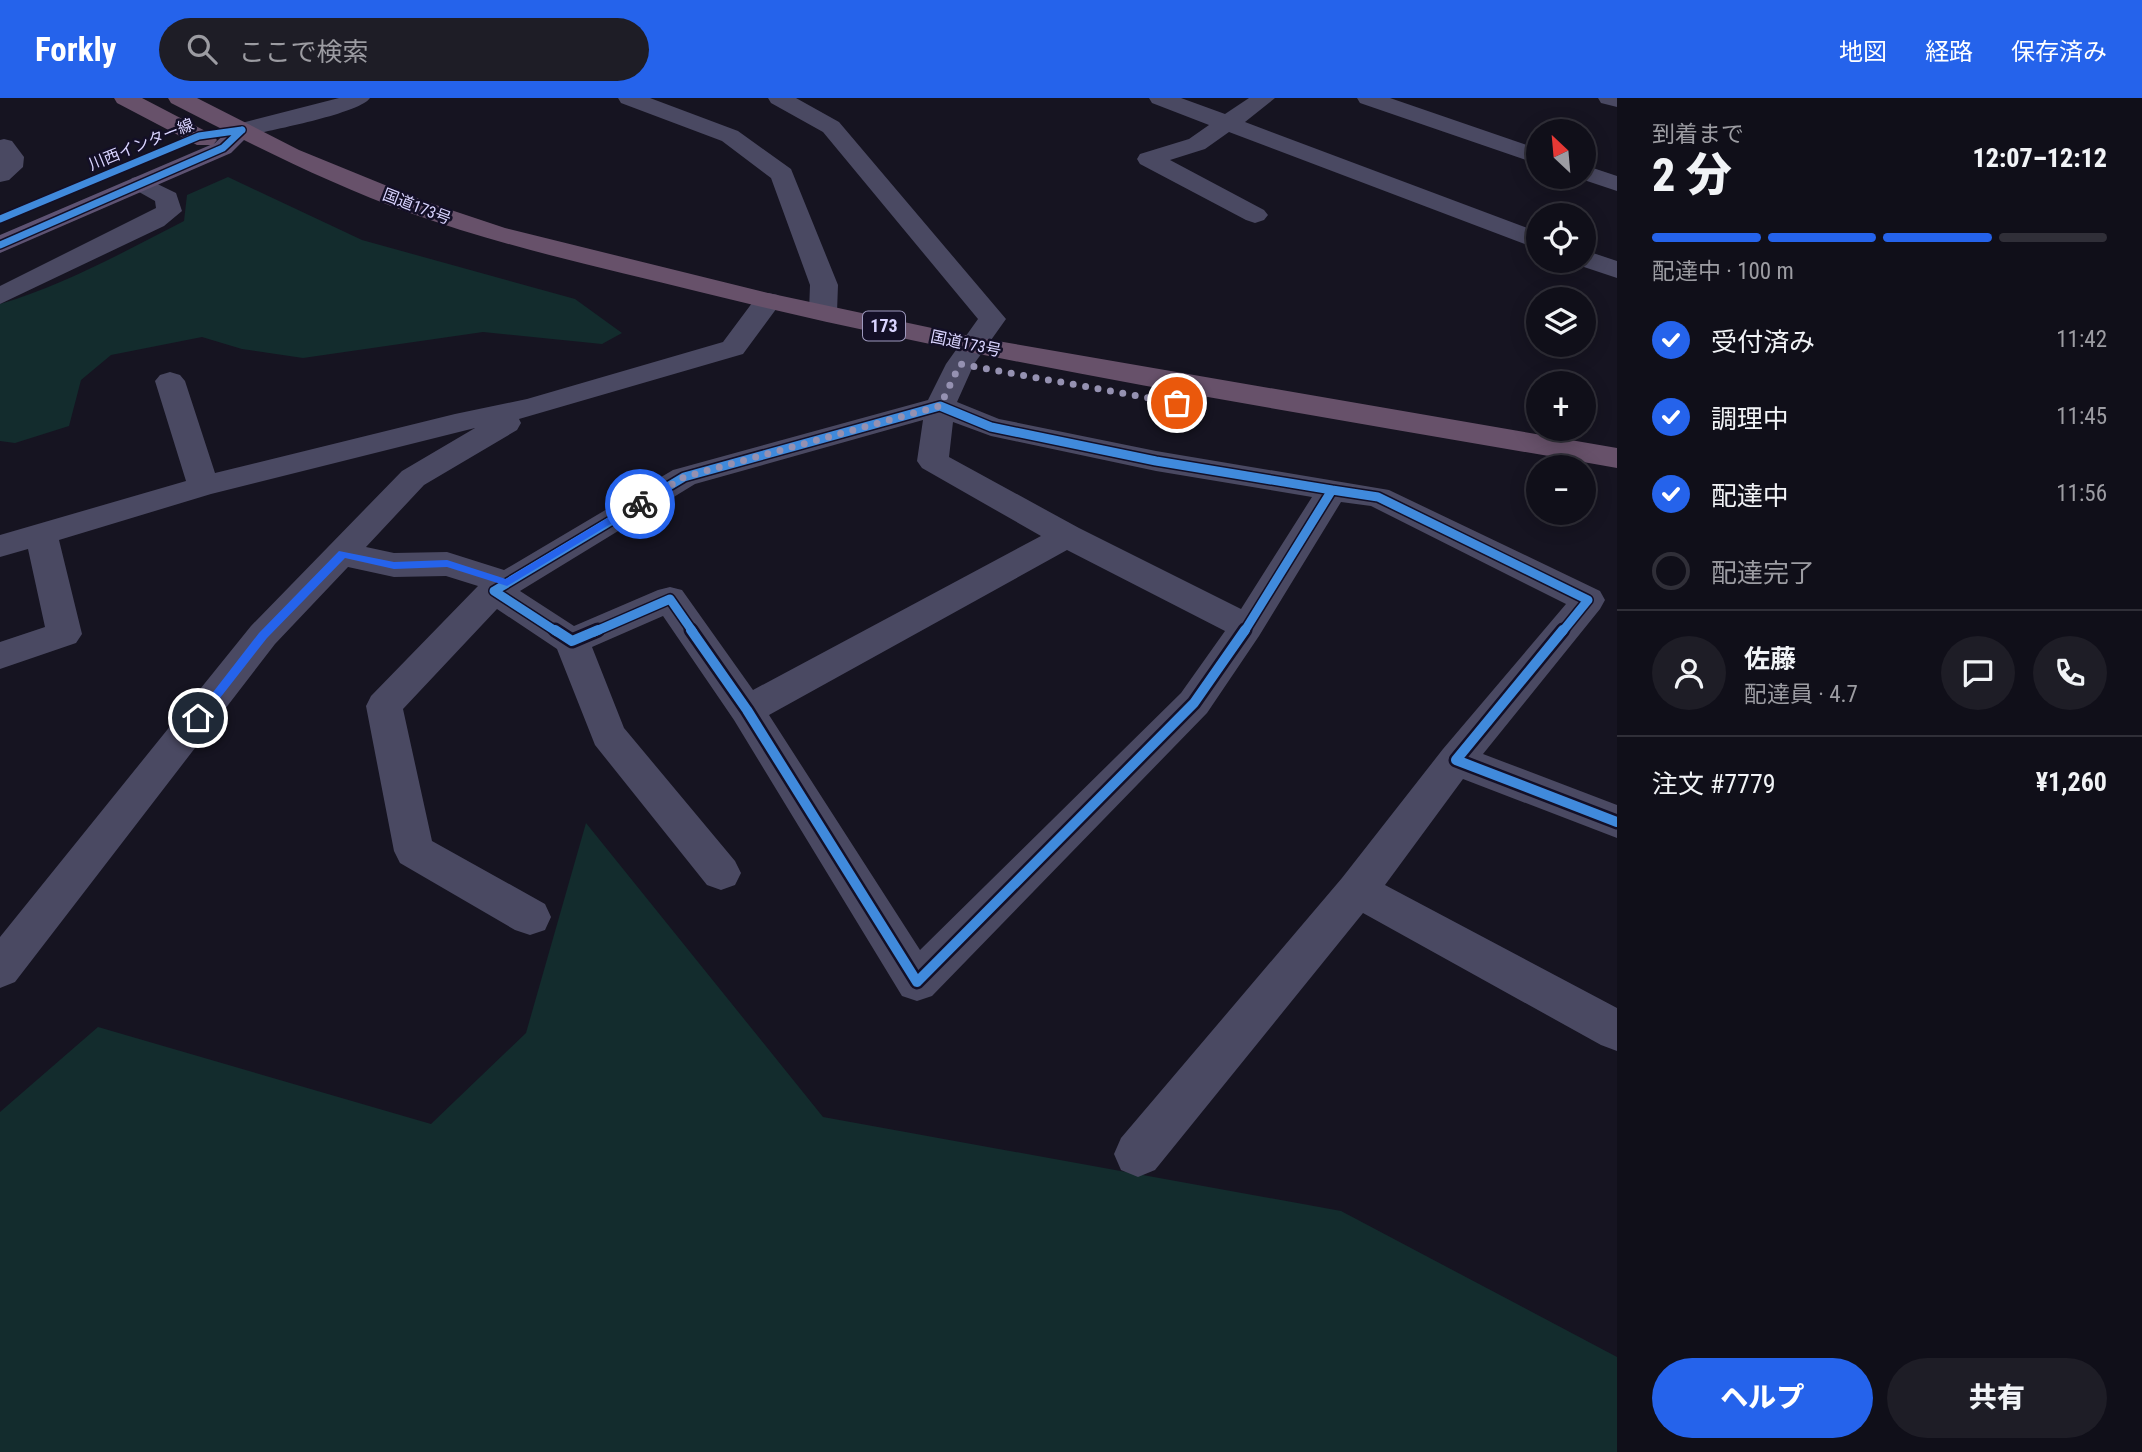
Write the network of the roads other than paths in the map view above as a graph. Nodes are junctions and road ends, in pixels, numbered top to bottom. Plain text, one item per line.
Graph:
1 (125, 98) edge
2 (179, 98) edge
3 (293, 98) edge
4 (323, 98) edge
5 (359, 98) edge
6 (629, 98) edge
7 (779, 98) edge
8 (1160, 98) edge
9 (1264, 98) edge
10 (1368, 98) edge
11 (1609, 98) edge
12 (1617, 100) edge
13 (812, 107) edge
14 (1226, 123) junction
15 (221, 138) junction
16 (2, 147) edge
17 (1526, 153) edge
18 (0, 175) edge
19 (1596, 176) edge
20 (141, 183) junction
21 (1617, 184) edge
22 (1255, 215) dead end
23 (0, 219) edge
24 (1526, 236) edge
25 (0, 244) edge
26 (1596, 263) edge
27 (1617, 271) edge
28 (0, 296) edge
29 (760, 311) junction
30 (823, 312) junction
31 (967, 355) junction
32 (170, 381) dead end
33 (940, 406) junction
34 (532, 407) junction
35 (1617, 458) edge
36 (1526, 465) edge
37 (1596, 478) edge
38 (1617, 482) edge
39 (204, 486) junction
40 (1332, 490) junction
41 (41, 534) junction
42 (1068, 536) junction
43 (0, 546) edge
44 (342, 554) junction
45 (500, 587) junction
46 (1247, 627) junction
47 (572, 641) junction
48 (0, 656) edge
49 (747, 710) junction
50 (1456, 760) junction
51 (1617, 822) edge
52 (721, 873) dead end
53 (1357, 890) junction
54 (530, 917) dead end
55 (0, 969) edge
56 (1617, 1031) edge
57 (1138, 1154) dead end

1 - 15 highway, 国道173号 / 173
2 - 15 highway, 国道173号 / 173
3 - 15 street
4 - 15 street
5 - 15 street
6 - 30 street
7 - 13 street
8 - 14 street
9 - 14 street
10 - 17 street
11 - 12 street
13 - 31 street
14 - 22 street
14 - 24 street
15 - 20 main road, 川西インター線
15 - 23 main road, 川西インター線
15 - 29 highway, 国道173号 / 173
16 - 18 street
19 - 21 street
20 - 25 main road, 川西インター線
20 - 28 street
26 - 27 street
29 - 30 highway, 国道173号 / 173
29 - 31 highway, 国道173号 / 173
29 - 34 street
30 - 31 highway, 国道173号 / 173
31 - 33 street
31 - 35 highway, 国道173号 / 173
31 - 36 highway, 国道173号 / 173
32 - 39 street
33 - 40 street
33 - 42 street
33 - 45 street
34 - 39 street
34 - 44 street
37 - 38 highway
39 - 41 street
40 - 46 street
40 - 50 street
41 - 43 street
41 - 48 street
42 - 46 street
42 - 49 street
44 - 45 street
44 - 55 street
45 - 47 street
45 - 54 street
46 - 49 street
47 - 49 street
47 - 52 street
50 - 51 street
50 - 53 street
53 - 56 street
53 - 57 street

